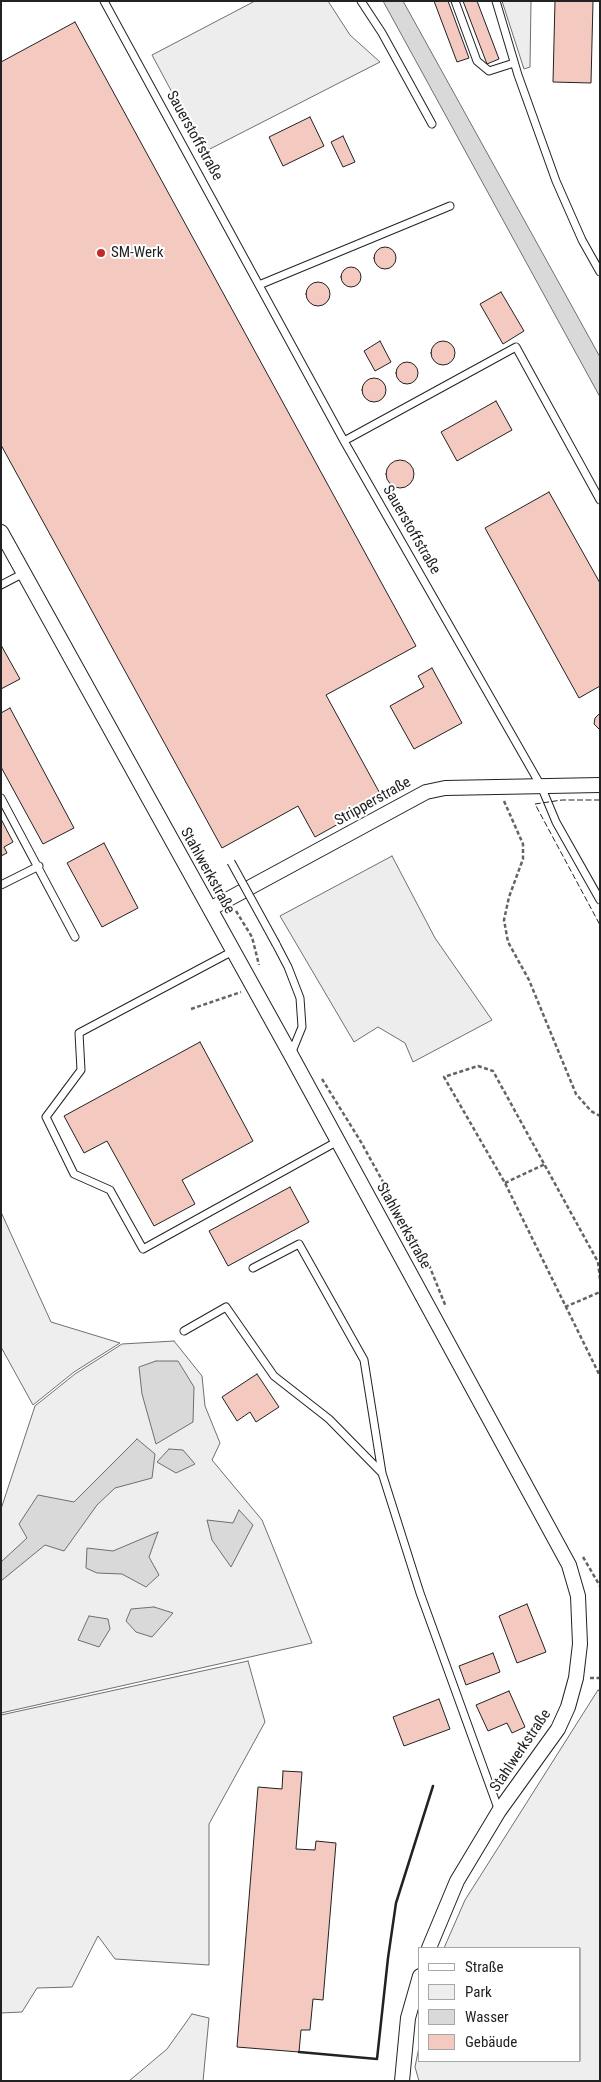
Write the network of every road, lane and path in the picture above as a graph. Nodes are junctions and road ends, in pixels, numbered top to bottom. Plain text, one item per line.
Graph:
1 (104, 1) edge
2 (361, 1) edge
3 (455, 1) edge
4 (496, 1) edge
5 (514, 63) junction
6 (432, 124) dead end
7 (450, 206) dead end
8 (600, 272) edge
9 (259, 285) junction
10 (344, 441) junction
11 (600, 500) edge
12 (1, 532) edge
13 (24, 573) junction
14 (1, 585) edge
15 (541, 786) junction
16 (600, 786) edge
17 (496, 787) junction
18 (1, 798) edge
19 (231, 862) dead end
20 (39, 866) junction
21 (1, 885) edge
22 (229, 899) junction
23 (600, 900) edge
24 (210, 909) junction
25 (75, 937) dead end
26 (233, 951) junction
27 (253, 985) junction
28 (191, 1009) dead end
29 (291, 1055) junction
30 (318, 1072) dead end
31 (600, 1116) edge
32 (338, 1141) junction
33 (545, 1164) junction
34 (505, 1183) junction
35 (252, 1268) dead end
36 (600, 1279) edge
37 (600, 1292) edge
38 (565, 1308) junction
39 (449, 1313) dead end
40 (184, 1331) dead end
41 (600, 1376) edge
42 (382, 1473) junction
43 (579, 1549) dead end
44 (600, 1586) edge
45 (499, 1811) junction
46 (429, 1947) edge
47 (418, 1983) edge
48 (402, 2081) edge

1 - 9 lane, Sauerstoffstraße
2 - 6 lane
3 - 5 lane
4 - 5 lane
5 - 8 lane
7 - 9 lane
9 - 10 lane, Sauerstoffstraße
10 - 11 lane
10 - 15 lane, Sauerstoffstraße
12 - 13 street, Stahlwerkstraße
13 - 14 lane
13 - 24 street, Stahlwerkstraße
15 - 16 street, Stripperstraße
15 - 17 street, Stripperstraße
15 - 23 lane, Sauerstoffstraße
17 - 22 street, Stripperstraße
17 - 31 path
18 - 20 lane
19 - 29 lane, bridge
20 - 21 lane
20 - 25 lane
22 - 24 street, Stripperstraße
22 - 27 path
24 - 26 street, Stahlwerkstraße
26 - 27 street, Stahlwerkstraße
26 - 32 lane
27 - 28 path
27 - 29 street, Stahlwerkstraße
29 - 32 street, Stahlwerkstraße
30 - 39 path
32 - 45 street, Stahlwerkstraße
33 - 34 path
33 - 34 path
33 - 36 path
34 - 38 path
35 - 42 lane
37 - 38 path
38 - 41 path
40 - 42 lane
42 - 45 lane
43 - 44 path
45 - 46 street, Stahlwerkstraße
47 - 48 street

